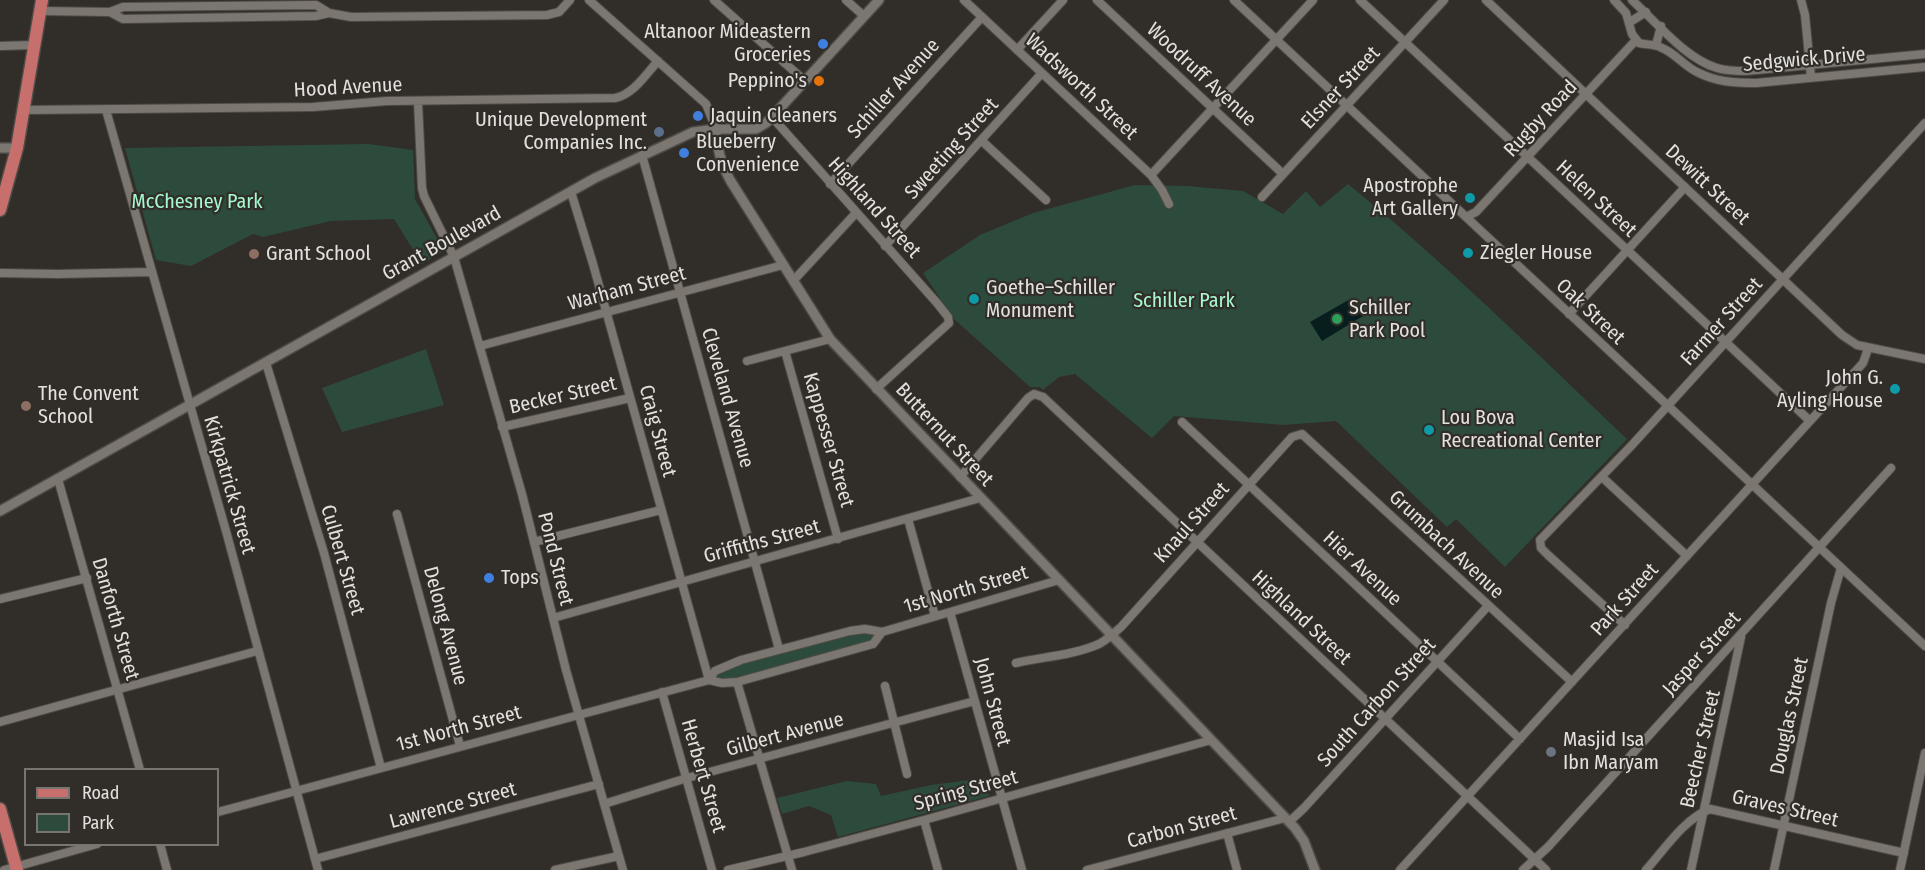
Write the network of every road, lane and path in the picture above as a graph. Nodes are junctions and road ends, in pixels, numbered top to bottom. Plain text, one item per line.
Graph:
1 (570, 0) edge
2 (588, 0) edge
3 (714, 0) edge
4 (846, 0) edge
5 (879, 0) edge
6 (964, 0) edge
7 (1063, 0) edge
8 (1097, 0) edge
9 (1234, 0) edge
10 (1313, 0) edge
11 (1360, 0) edge
12 (1444, 0) edge
13 (1486, 0) edge
14 (1614, 0) edge
15 (1632, 0) edge
16 (1801, 0) edge
17 (41, 6) edge
18 (110, 12) junction
19 (1646, 12) junction
20 (329, 13) junction
21 (864, 16) junction
22 (982, 17) junction
23 (1630, 22) junction
24 (1661, 26) junction
25 (1277, 40) junction
26 (1636, 40) junction
27 (1406, 43) junction
28 (0, 45) edge
29 (34, 45) junction
30 (1656, 45) junction
31 (1017, 50) junction
32 (1925, 54) edge
33 (658, 61) junction
34 (1810, 65) junction
35 (1925, 66) edge
36 (1042, 73) junction
37 (1811, 77) junction
38 (805, 81) junction
39 (1587, 94) junction
40 (418, 102) junction
41 (1347, 106) junction
42 (1213, 109) junction
43 (24, 110) junction
44 (106, 110) junction
45 (772, 117) junction
46 (1925, 123) edge
47 (716, 129) junction
48 (982, 141) junction
49 (0, 148) edge
50 (17, 148) junction
51 (642, 155) junction
52 (1527, 157) junction
53 (1283, 174) junction
54 (1151, 175) junction
55 (830, 184) junction
56 (1685, 187) junction
57 (571, 192) junction
58 (1262, 197) dead end
59 (1046, 200) dead end
60 (1169, 204) dead end
61 (0, 210) edge
62 (856, 213) junction
63 (1466, 217) junction
64 (885, 246) junction
65 (1626, 250) junction
66 (454, 257) junction
67 (783, 265) junction
68 (151, 272) junction
69 (0, 273) edge
70 (1783, 279) junction
71 (793, 281) junction
72 (681, 292) junction
73 (606, 312) junction
74 (1569, 314) junction
75 (830, 339) junction
76 (1726, 343) junction
77 (480, 346) junction
78 (1868, 349) junction
79 (785, 351) junction
80 (1925, 359) edge
81 (747, 361) dead end
82 (266, 363) junction
83 (876, 389) junction
84 (630, 398) junction
85 (189, 406) junction
86 (1667, 406) junction
87 (1810, 421) junction
88 (1182, 422) dead end
89 (502, 427) junction
90 (1298, 434) joint
91 (1891, 468) dead end
92 (960, 477) junction
93 (1602, 477) junction
94 (58, 479) junction
95 (1249, 484) junction
96 (1751, 485) junction
97 (980, 498) junction
98 (661, 510) junction
99 (0, 511) edge
100 (397, 514) dead end
101 (908, 519) junction
102 (838, 538) junction
103 (534, 542) junction
104 (1197, 543) junction
105 (1819, 548) junction
106 (1687, 556) junction
107 (755, 561) junction
108 (1841, 568) junction
109 (87, 578) junction
110 (1059, 580) junction
111 (681, 581) junction
112 (0, 599) edge
113 (1488, 606) junction
114 (950, 612) junction
115 (935, 616) junction
116 (553, 618) junction
117 (1624, 625) junction
118 (882, 632) junction
119 (1111, 636) junction
120 (1741, 636) junction
121 (1925, 646) edge
122 (779, 650) junction
123 (257, 651) junction
124 (1437, 661) junction
125 (1016, 663) dead end
126 (709, 680) junction
127 (737, 682) junction
128 (1572, 682) junction
129 (885, 686) dead end
130 (118, 690) junction
131 (662, 692) junction
132 (975, 701) junction
133 (579, 714) junction
134 (1385, 718) junction
135 (0, 722) edge
136 (894, 723) junction
137 (1520, 739) junction
138 (1211, 740) junction
139 (460, 746) junction
140 (1925, 753) edge
141 (760, 758) junction
142 (139, 768) edge
143 (381, 768) junction
144 (907, 774) dead end
145 (687, 778) junction
146 (599, 784) junction
147 (296, 791) junction
148 (1467, 796) junction
149 (1002, 799) junction
150 (604, 804) junction
151 (0, 809) edge
152 (1704, 811) junction
153 (219, 812) edge
154 (924, 820) junction
155 (1287, 820) junction
156 (1784, 826) junction
157 (1227, 833) junction
158 (90, 846) edge
159 (161, 846) edge
160 (1904, 853) junction
161 (619, 855) junction
162 (788, 856) junction
163 (315, 859) junction
164 (1536, 860) junction
165 (12, 869) edge
166 (167, 870) edge
167 (318, 870) edge
168 (555, 870) edge
169 (623, 870) edge
170 (712, 870) edge
171 (728, 870) edge
172 (792, 870) edge
173 (938, 870) edge
174 (1022, 870) edge
175 (1087, 870) edge
176 (1237, 870) edge
177 (1315, 870) edge
178 (1400, 870) edge
179 (1523, 870) edge
180 (1546, 870) edge
181 (1646, 870) edge
182 (1691, 870) edge
183 (1774, 870) edge
184 (1900, 870) edge

1 - 20 street
2 - 33 street, Butternut Street
3 - 38 street
4 - 21 street
5 - 21 street, Grant Boulevard
6 - 22 street, Wadsworth Street
7 - 31 street
8 - 42 street, Woodruff Avenue
9 - 25 street, Oak Street
10 - 25 street
11 - 27 street, Helen Street
12 - 27 street, Elsner Street
13 - 39 street, Dewitt Street
14 - 23 street
15 - 19 street, Sedgwick Drive
16 - 34 street
17 - 18 street
17 - 29 main road
18 - 20 street
18 - 20 street
19 - 23 street
19 - 24 street, Sedgwick Drive
21 - 38 street, Grant Boulevard
22 - 31 street, Wadsworth Street
22 - 55 street, Schiller Avenue
23 - 26 street
24 - 30 street
24 - 34 street, Sedgwick Drive
25 - 41 street, Oak Street
25 - 42 street
26 - 30 street, Sedgwick Drive
26 - 39 street, Rugby Road
27 - 41 street, Elsner Street
27 - 52 street, Helen Street
28 - 29 street
29 - 43 main road
30 - 37 street, Sedgwick Drive
31 - 36 street, Wadsworth Street
32 - 34 street, Sedgwick Drive
33 - 40 street, Hood Avenue
33 - 47 street, Butternut Street
34 - 37 street
35 - 37 street, Sedgwick Drive
36 - 48 street, Sweeting Street
36 - 54 street, Wadsworth Street
38 - 45 street, Grant Boulevard
39 - 52 street, Rugby Road
39 - 56 street, Dewitt Street
40 - 44 street, Hood Avenue
40 - 66 street, Pond Street
41 - 53 street, Elsner Street
41 - 63 street, Oak Street
42 - 53 street, Woodruff Avenue
42 - 54 street
43 - 44 street, Hood Avenue
43 - 50 main road
44 - 68 street, Kirkpatrick Street
45 - 47 street, Grant Boulevard
45 - 55 street, Highland Street
46 - 70 street, Farmer Street
47 - 51 street, Grant Boulevard
47 - 67 street, Butternut Street
48 - 59 street
48 - 64 street, Sweeting Street
49 - 50 street
50 - 61 main road
51 - 57 street, Grant Boulevard
51 - 72 street, Cleveland Avenue
52 - 63 street, Rugby Road
52 - 65 street, Helen Street
53 - 58 street, Elsner Street
54 - 60 street, Wadsworth Street
55 - 62 street, Highland Street
56 - 65 street
56 - 70 street, Dewitt Street
57 - 66 street, Grant Boulevard
57 - 73 street, Craig Street
62 - 64 street, Highland Street
62 - 71 street
63 - 74 street, Oak Street
64 - 83 street, Highland Street
65 - 74 street
65 - 76 street, Helen Street
66 - 77 street, Pond Street
66 - 82 street, Grant Boulevard
67 - 71 street, Butternut Street
67 - 72 street, Warham Street
68 - 69 street
68 - 85 street, Kirkpatrick Street
70 - 76 street, Farmer Street
70 - 78 street, Dewitt Street
71 - 75 street, Butternut Street
72 - 73 street, Warham Street
72 - 107 street, Cleveland Avenue
73 - 77 street, Warham Street
73 - 84 street, Craig Street
74 - 86 street, Oak Street
75 - 79 street
75 - 83 street, Butternut Street
76 - 86 street, Farmer Street
76 - 87 street, Helen Street
77 - 89 street, Pond Street
78 - 80 street, Dewitt Street
78 - 87 street, Park Street
79 - 81 street
79 - 102 street, Kappesser Street
82 - 85 street, Grant Boulevard
82 - 143 street, Culbert Street
83 - 92 street, Butternut Street
84 - 89 street, Becker Street
84 - 98 street, Craig Street
85 - 94 street, Grant Boulevard
85 - 123 street, Kirkpatrick Street
86 - 93 street, Farmer Street
86 - 96 street, Oak Street
87 - 96 street, Park Street
88 - 95 street, Hier Avenue
89 - 103 street, Pond Street
90 - 95 street, Knaul Street
90 - 113 street, Grumbach Avenue
91 - 105 street, Jasper Street
92 - 97 street, Butternut Street
92 - 104 street, Highland Street
93 - 106 street
93 - 117 street, Farmer Street
94 - 99 street, Grant Boulevard
94 - 109 street, Danforth Street
95 - 104 street, Knaul Street
95 - 124 street, Hier Avenue
96 - 105 street, Oak Street
96 - 106 street, Park Street
97 - 101 street, Griffiths Street
97 - 110 street, Butternut Street
98 - 103 street
98 - 111 street, Craig Street
100 - 139 street, Delong Avenue
101 - 102 street, Griffiths Street
101 - 115 street
102 - 107 street, Griffiths Street
103 - 116 street, Pond Street
104 - 119 street, Knaul Street
104 - 134 street, Highland Street
105 - 108 street, Oak Street
105 - 120 street, Jasper Street
106 - 117 street, Park Street
107 - 111 street, Griffiths Street
107 - 122 street, Cleveland Avenue
108 - 121 street, Oak Street
108 - 156 street, Douglas Street
109 - 112 street
109 - 130 street, Danforth Street
110 - 114 street, 1st North Street
110 - 119 street, Butternut Street
111 - 116 street, Griffiths Street
111 - 126 street, Craig Street
113 - 124 street, South Carbon Street
113 - 128 street, Grumbach Avenue
114 - 115 street, 1st North Street
114 - 132 street, John Street
115 - 118 street, 1st North Street
116 - 133 street, Pond Street
117 - 128 street, Park Street
118 - 122 street, 1st North Street
118 - 127 street, 1st North Street
119 - 125 street
119 - 138 street, Butternut Street
120 - 152 street, Beecher Street
120 - 164 street, Jasper Street
122 - 126 street, 1st North Street
123 - 130 street
123 - 147 street, Kirkpatrick Street
124 - 134 street, South Carbon Street
124 - 137 street, Hier Avenue
126 - 127 street, 1st North Street
126 - 131 street, 1st North Street
127 - 141 street
128 - 137 street, Park Street
129 - 136 street
130 - 135 street
130 - 142 street, Danforth Street
131 - 133 street, 1st North Street
131 - 145 street, Herbert Street
132 - 136 street, Gilbert Avenue
132 - 149 street, John Street
133 - 139 street, 1st North Street
133 - 146 street, Pond Street
134 - 148 street, Highland Street
134 - 155 street, South Carbon Street
136 - 141 street, Gilbert Avenue
136 - 144 street
137 - 148 street, Park Street
138 - 149 street, Spring Street
138 - 155 street, Butternut Street
139 - 143 street, 1st North Street
140 - 160 street
141 - 145 street, Gilbert Avenue
141 - 162 street
143 - 147 street, 1st North Street
145 - 150 street, Gilbert Avenue
145 - 170 street, Herbert Street
146 - 150 street, Pond Street
146 - 163 street, Lawrence Street
147 - 153 street, 1st North Street
147 - 163 street, Kirkpatrick Street
148 - 164 street, Highland Street
148 - 178 street, Park Street
149 - 154 street, Spring Street
149 - 174 street, John Street
150 - 161 street, Pond Street
151 - 165 main road
152 - 156 street, Graves Street
152 - 181 street, Graves Street
152 - 182 street, Beecher Street
154 - 162 street, Spring Street
154 - 173 street
155 - 157 street, Carbon Street
155 - 177 street, Butternut Street
156 - 160 street, Graves Street
156 - 183 street, Douglas Street
157 - 175 street, Carbon Street
157 - 176 street
158 - 165 street
159 - 166 street
160 - 184 street
161 - 168 street
161 - 169 street, Pond Street
162 - 171 street, Spring Street
162 - 172 street
163 - 167 street, Kirkpatrick Street
164 - 179 street, Jasper Street
164 - 180 street, Highland Street

